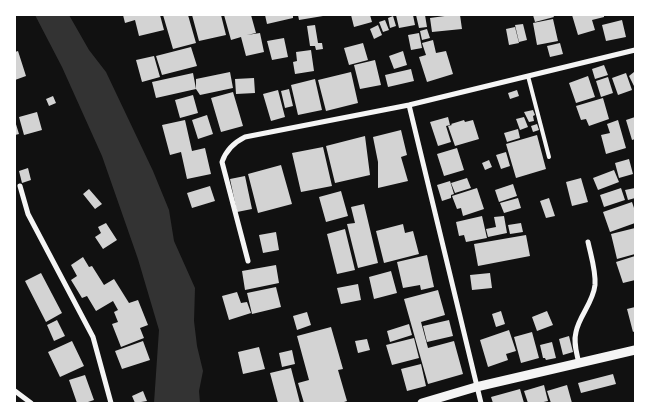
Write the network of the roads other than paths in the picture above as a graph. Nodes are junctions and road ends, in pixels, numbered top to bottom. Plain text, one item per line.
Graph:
1 (635, 50) edge
2 (528, 76) junction
3 (409, 105) junction
4 (549, 157) dead end
5 (20, 186) dead end
6 (588, 242) dead end
7 (248, 261) dead end
8 (635, 350) edge
9 (579, 364) junction
10 (476, 387) junction
11 (15, 391) edge
12 (31, 403) edge
13 (110, 403) edge
14 (422, 403) edge
15 (481, 403) edge

1 - 2 street
2 - 3 street
2 - 4 lane
3 - 7 street
3 - 10 street
5 - 13 street
6 - 9 street
8 - 9 street
9 - 10 street
10 - 14 street
10 - 15 street
11 - 12 street

